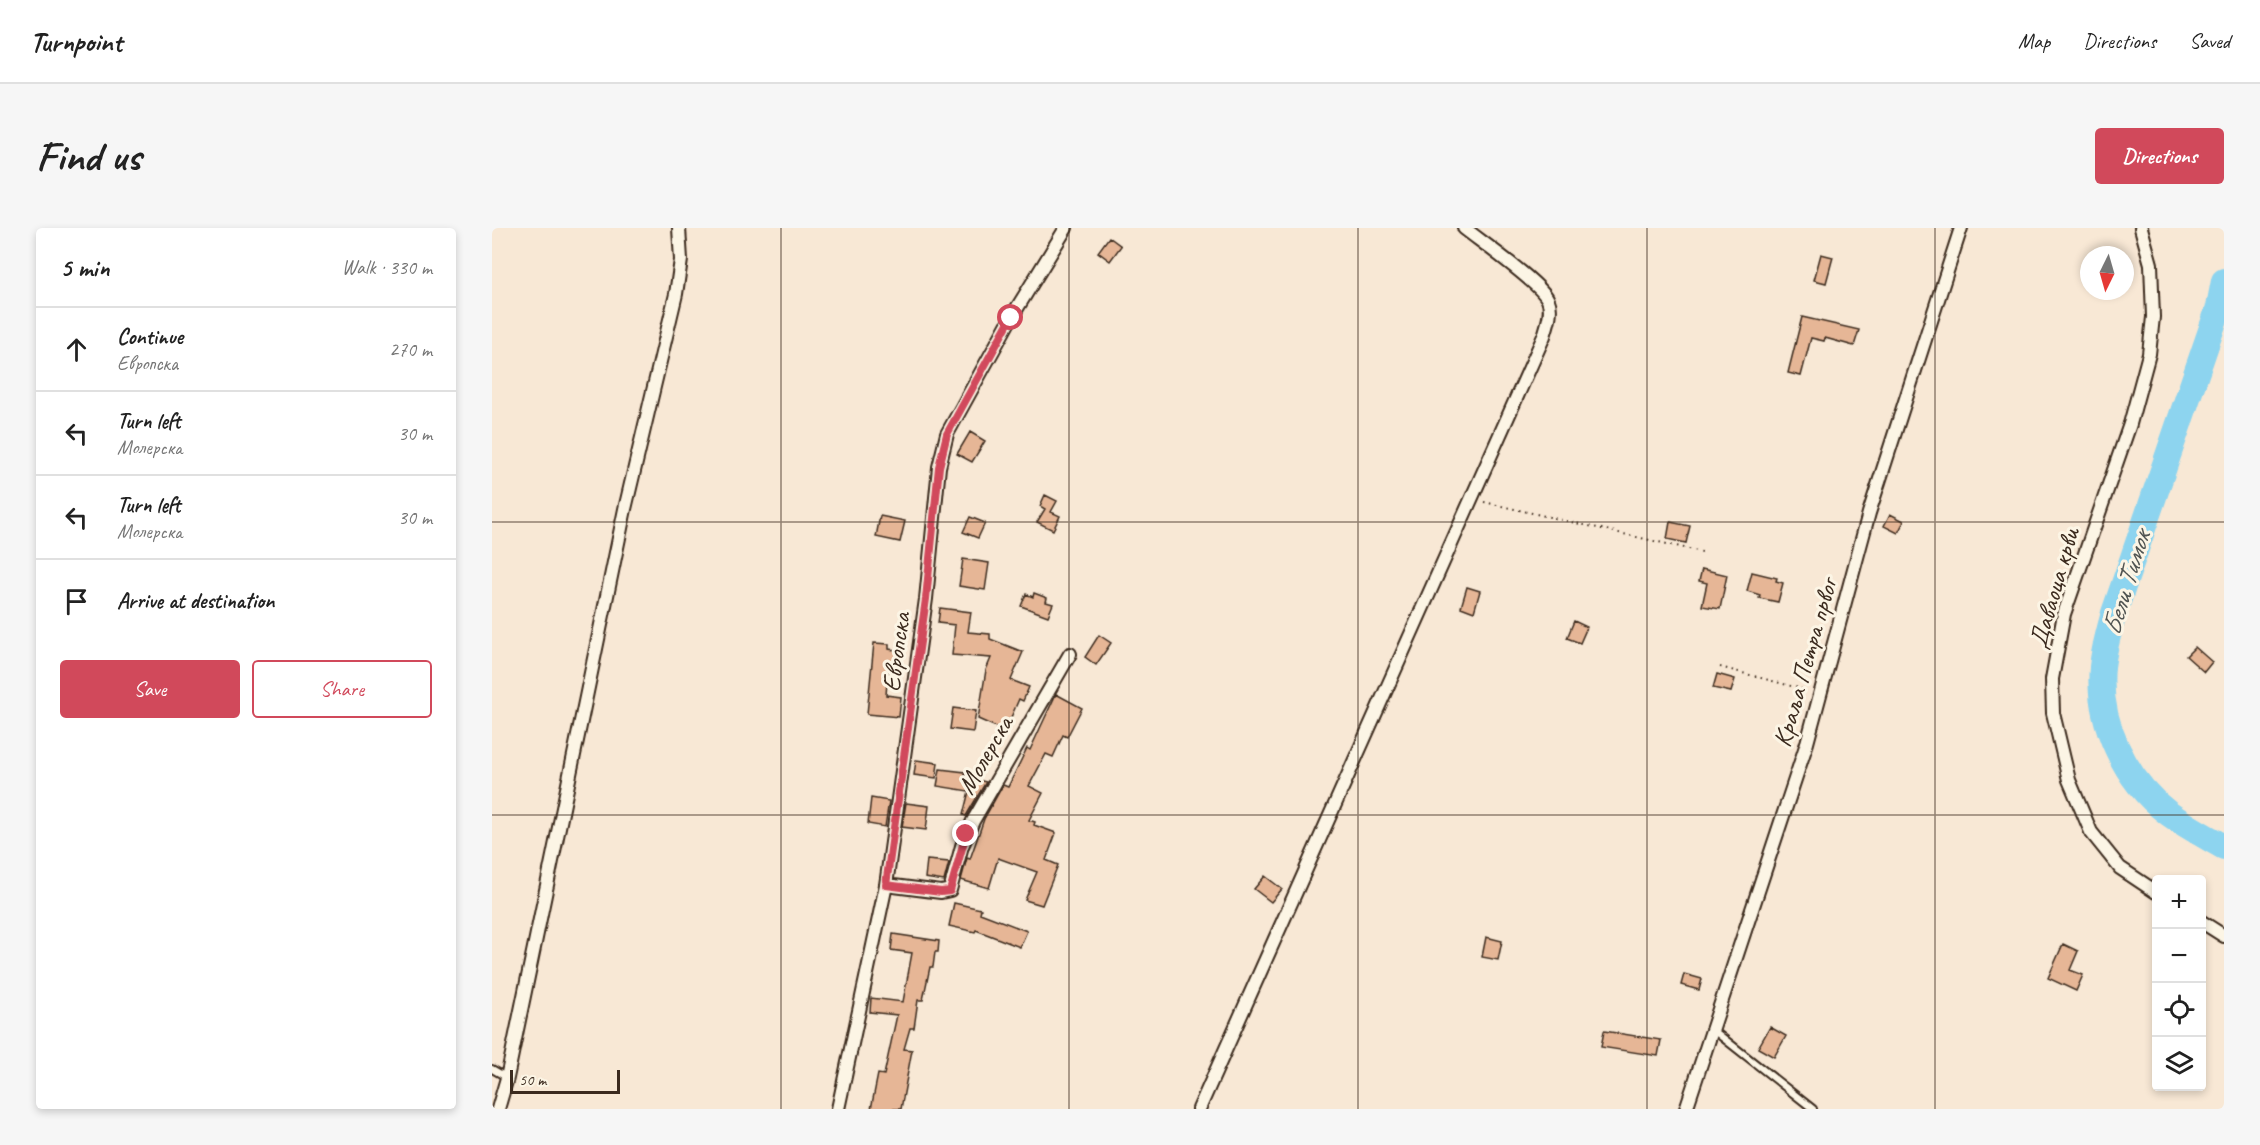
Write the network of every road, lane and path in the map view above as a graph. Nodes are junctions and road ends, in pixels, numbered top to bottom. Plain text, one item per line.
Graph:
1 (679, 228) edge
2 (1066, 228) edge
3 (1464, 228) edge
4 (1961, 228) edge
5 (2141, 228) edge
6 (1472, 500) junction
7 (1702, 552) dead end
8 (1070, 654) dead end
9 (1720, 667) dead end
10 (1820, 694) junction
11 (886, 885) junction
12 (2152, 889) edge
13 (2206, 925) edge
14 (2224, 936) edge
15 (1713, 1030) junction
16 (492, 1069) edge
17 (507, 1078) junction
18 (498, 1109) edge
19 (838, 1109) edge
20 (1199, 1109) edge
21 (1686, 1109) edge
22 (1814, 1109) edge

1 - 17 street
2 - 11 street, Европска
3 - 6 street
4 - 10 street, Краља Петра првог
5 - 12 street, Даваоца крви
6 - 7 path
6 - 20 street
8 - 11 street, Молерска
9 - 10 path
10 - 15 street, Краља Петра првог
11 - 19 street, Европска
13 - 14 street
15 - 21 street, Краља Петра првог
15 - 22 lane
16 - 17 lane
17 - 18 street

